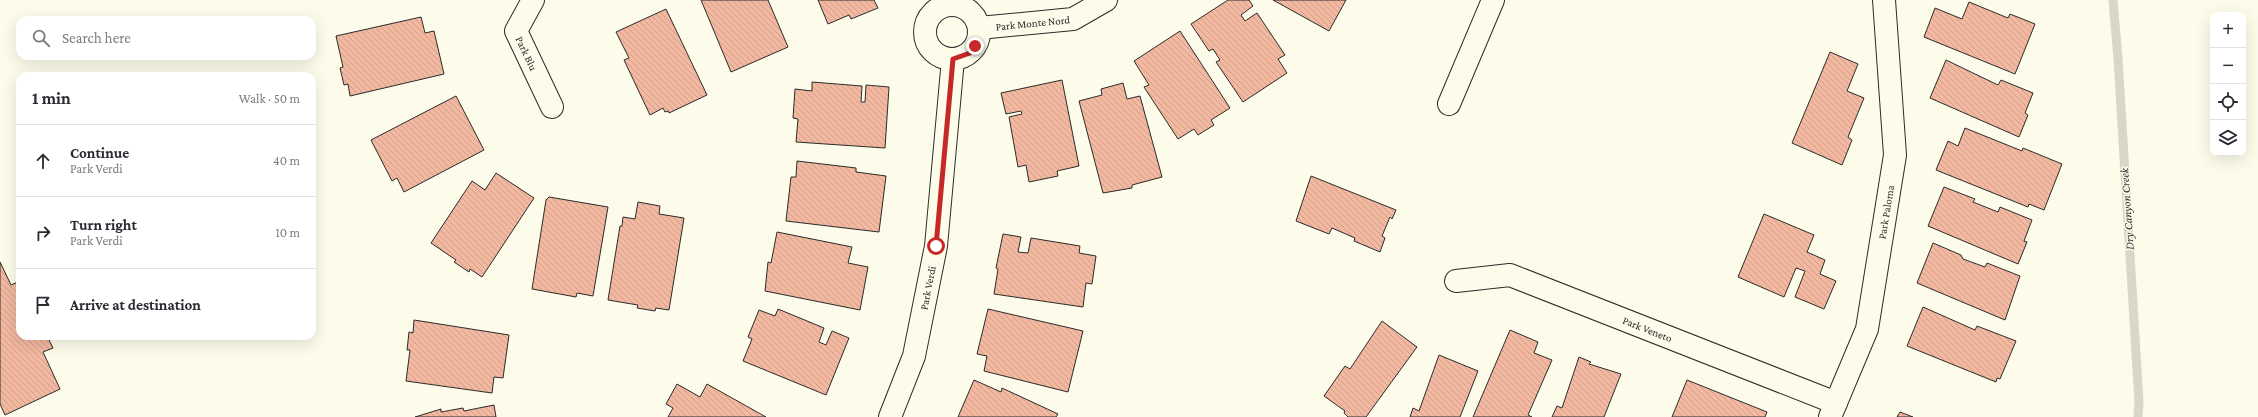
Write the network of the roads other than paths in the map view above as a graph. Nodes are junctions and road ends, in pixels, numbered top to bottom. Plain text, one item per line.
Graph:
1 (533, 0) edge
2 (1106, 0) edge
3 (1493, 0) edge
4 (1884, 0) edge
5 (944, 3) edge
6 (979, 28) junction
7 (953, 59) junction
8 (1449, 104) dead end
9 (552, 107) dead end
10 (1456, 281) dead end
11 (1833, 410) edge
12 (890, 417) edge

1 - 9 street, Park Blu
2 - 6 street, Park Monte Nord
3 - 8 street
4 - 11 street, Park Paloma
5 - 6 street
5 - 7 street
6 - 7 street
7 - 12 street, Park Verdi
10 - 11 street, Park Veneto

